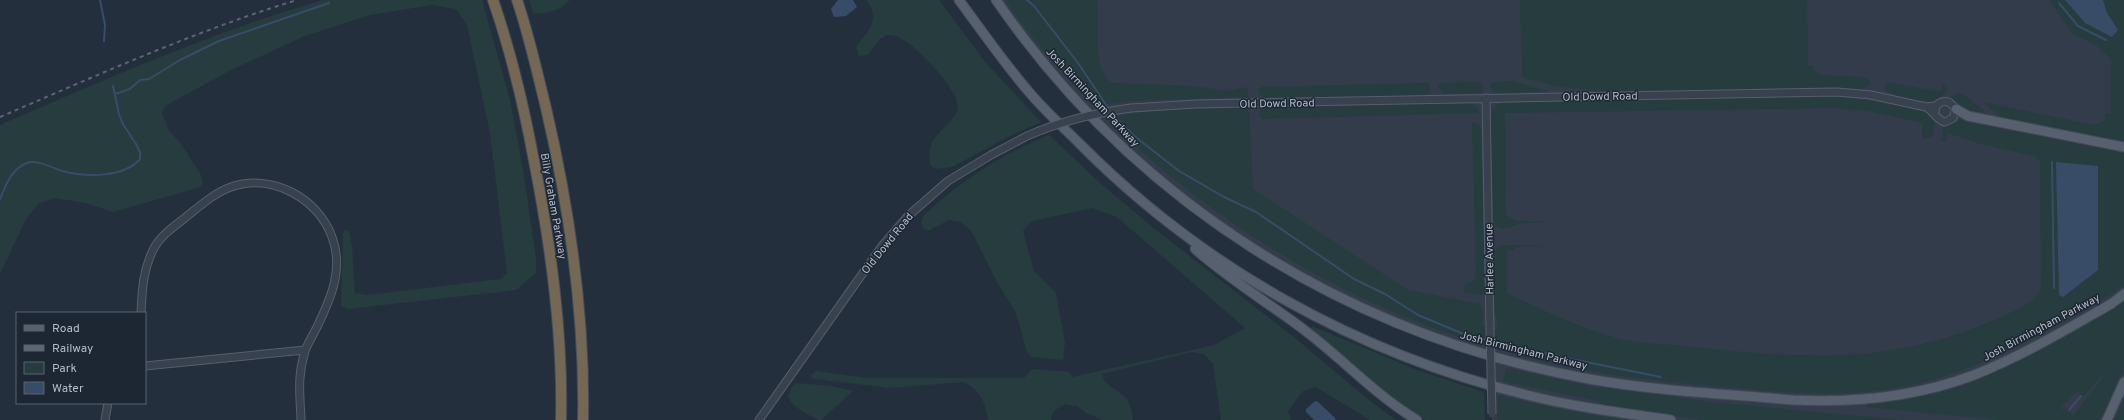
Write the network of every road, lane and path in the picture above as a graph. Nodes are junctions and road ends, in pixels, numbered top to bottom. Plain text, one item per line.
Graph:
1 (493, 0) edge
2 (959, 0) edge
3 (996, 0) edge
4 (518, 4) edge
5 (1486, 98) junction
6 (1936, 109) junction
7 (1956, 109) junction
8 (2124, 147) edge
9 (1155, 214) junction
10 (2124, 294) edge
11 (141, 312) edge
12 (305, 350) junction
13 (146, 366) edge
14 (2124, 382) edge
15 (108, 404) edge
16 (1492, 417) edge
17 (105, 420) edge
18 (301, 420) edge
19 (561, 420) edge
20 (583, 420) edge
21 (759, 420) edge
22 (1417, 420) edge
23 (1671, 420) edge
24 (2107, 420) edge

1 - 19 highway, Billy Graham Parkway
2 - 9 main road
3 - 10 main road, Josh Birmingham Parkway
4 - 20 highway, Billy Graham Parkway
5 - 6 street, Old Dowd Road
5 - 16 street, Harlee Avenue, bridge
5 - 21 street, Old Dowd Road, bridge
6 - 7 street
6 - 7 street, Old Dowd Road
7 - 8 main road
9 - 22 main road
9 - 23 main road
11 - 12 street
12 - 13 street
12 - 18 street
14 - 24 main road
15 - 17 street

